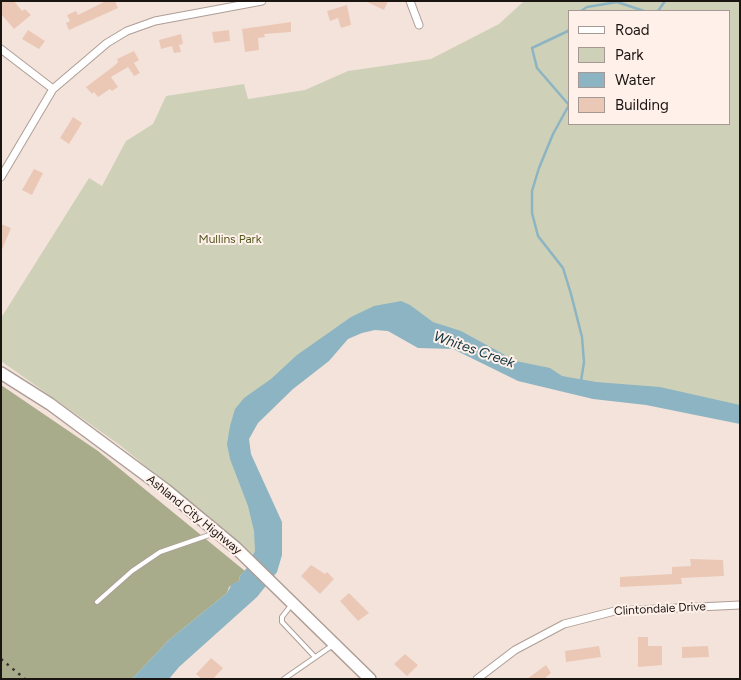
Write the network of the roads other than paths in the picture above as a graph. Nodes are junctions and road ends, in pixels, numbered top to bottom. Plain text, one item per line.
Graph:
1 (262, 1) edge
2 (410, 1) edge
3 (419, 25) dead end
4 (1, 49) edge
5 (53, 89) junction
6 (1, 176) edge
7 (1, 373) edge
8 (217, 533) junction
9 (97, 602) dead end
10 (293, 602) junction
11 (740, 605) edge
12 (335, 644) junction
13 (315, 657) junction
14 (284, 679) edge
15 (370, 679) edge
16 (477, 679) edge

1 - 5 street
2 - 3 street
4 - 5 street
5 - 6 street
7 - 8 main road, Ashland City Highway
8 - 9 lane
8 - 10 main road, Ashland City Highway
10 - 12 main road, Ashland City Highway
10 - 13 lane
11 - 16 street, Clintondale Drive
12 - 13 lane
12 - 15 main road, Ashland City Highway
13 - 14 lane

